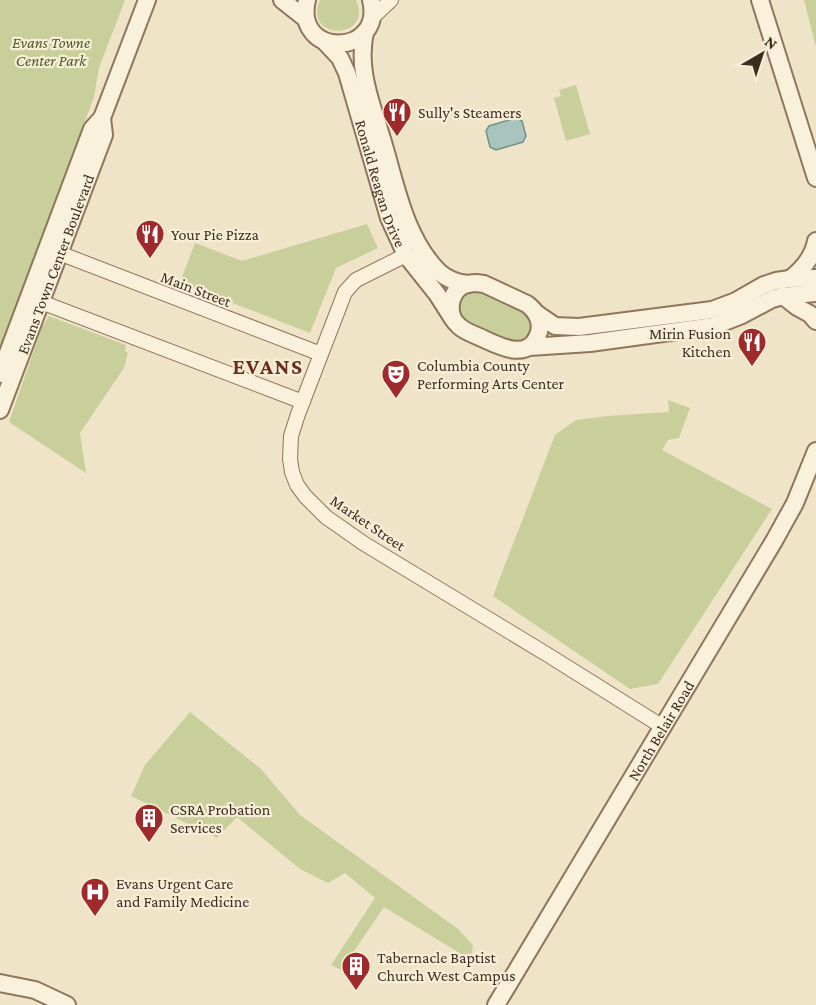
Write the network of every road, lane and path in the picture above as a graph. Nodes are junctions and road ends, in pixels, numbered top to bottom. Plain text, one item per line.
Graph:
1 (147, 0) edge
2 (282, 0) edge
3 (307, 0) edge
4 (371, 0) edge
5 (391, 0) edge
6 (760, 0) edge
7 (306, 19) junction
8 (368, 25) junction
9 (325, 42) junction
10 (816, 178) edge
11 (816, 241) edge
12 (53, 251) junction
13 (406, 255) junction
14 (816, 278) edge
15 (790, 279) junction
16 (468, 284) junction
17 (816, 293) edge
18 (783, 296) junction
19 (35, 299) junction
20 (536, 313) junction
21 (681, 314) junction
22 (453, 319) junction
23 (816, 321) edge
24 (682, 331) junction
25 (529, 347) junction
26 (321, 354) junction
27 (0, 374) edge
28 (303, 402) junction
29 (0, 410) edge
30 (816, 451) edge
31 (663, 727) junction
32 (0, 983) edge
33 (67, 1005) edge
34 (496, 1005) edge

1 - 12 street, Evans Town Center Boulevard
2 - 7 street, Ronald Reagan Drive
3 - 7 street
4 - 8 street, Ronald Reagan Drive
5 - 8 street
6 - 10 street
7 - 9 street, Ronald Reagan Drive
8 - 9 street
8 - 16 street, Ronald Reagan Drive
9 - 13 street, Ronald Reagan Drive
11 - 15 street
12 - 19 street, Evans Town Center Boulevard
12 - 26 street, Main Street
13 - 22 street, Ronald Reagan Drive
13 - 26 street, Market Street
14 - 15 street, Ronald Reagan Drive
15 - 21 street, Ronald Reagan Drive
16 - 20 street, Ronald Reagan Drive
16 - 22 street
17 - 18 street, Ronald Reagan Drive
18 - 23 street
18 - 24 street, Ronald Reagan Drive
19 - 27 street, Evans Town Center Boulevard
19 - 28 street
19 - 29 street, Evans Town Center Boulevard
20 - 21 street, Ronald Reagan Drive
20 - 25 street
21 - 24 street
22 - 25 street, Ronald Reagan Drive
24 - 25 street, Ronald Reagan Drive
26 - 28 street, Market Street
28 - 31 street, Market Street
30 - 31 street, North Belair Road
31 - 34 street, North Belair Road
32 - 33 street

